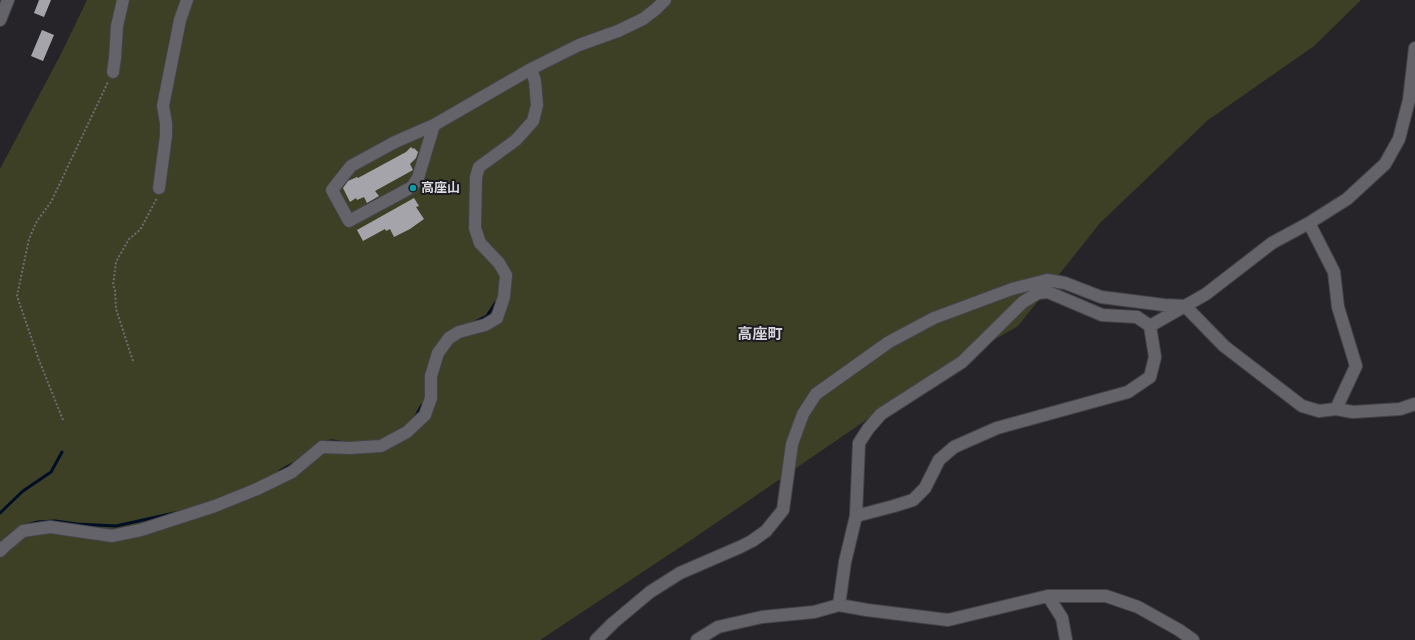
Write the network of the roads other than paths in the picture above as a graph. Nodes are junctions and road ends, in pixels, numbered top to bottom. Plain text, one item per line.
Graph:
1 (8, 0) edge
2 (123, 0) edge
3 (187, 0) edge
4 (665, 0) edge
5 (0, 20) edge
6 (1415, 48) edge
7 (531, 69) junction
8 (113, 72) road end
9 (434, 125) junction
10 (159, 188) road end
11 (1309, 223) junction
12 (1185, 306) junction
13 (1150, 326) junction
14 (1415, 404) edge
15 (1336, 409) junction
16 (856, 516) junction
17 (0, 551) edge
18 (1048, 596) junction
19 (839, 605) junction
20 (596, 640) edge
21 (697, 640) edge
22 (1066, 640) edge
23 (1193, 640) edge

1 - 5 street
2 - 8 street
3 - 10 street
4 - 7 street
6 - 11 street
7 - 9 street
7 - 17 street
9 - 9 street
11 - 12 street
11 - 15 street
12 - 13 street
12 - 15 street
12 - 20 street
13 - 16 street
13 - 16 street
14 - 15 street
16 - 19 street
18 - 19 street
18 - 22 street
18 - 23 street
19 - 21 street

